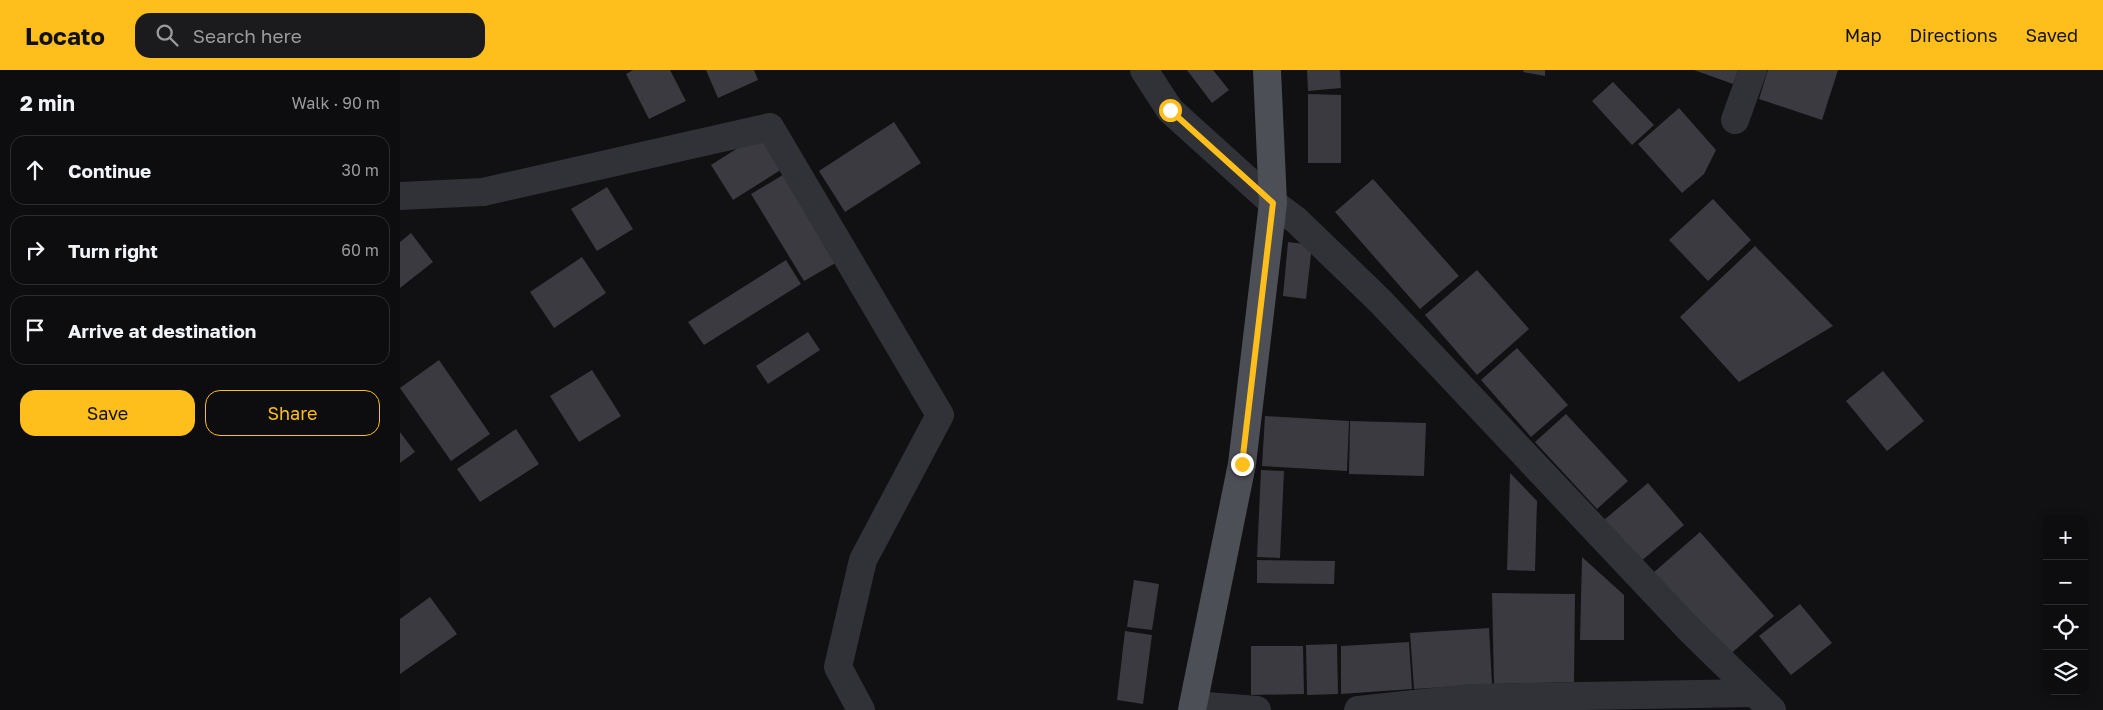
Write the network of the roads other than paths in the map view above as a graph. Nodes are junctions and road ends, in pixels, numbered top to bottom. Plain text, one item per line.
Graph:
1 (1144, 70) edge
2 (1267, 70) edge
3 (1753, 70) edge
4 (1734, 120) dead end
5 (400, 196) edge
6 (1273, 203) junction
7 (1763, 701) edge
8 (1193, 708) edge
9 (861, 710) edge
10 (1257, 710) edge
11 (1358, 710) edge

1 - 6 street
2 - 6 main road
3 - 4 street
5 - 9 street
6 - 7 street
6 - 8 main road
7 - 11 street
8 - 10 street

